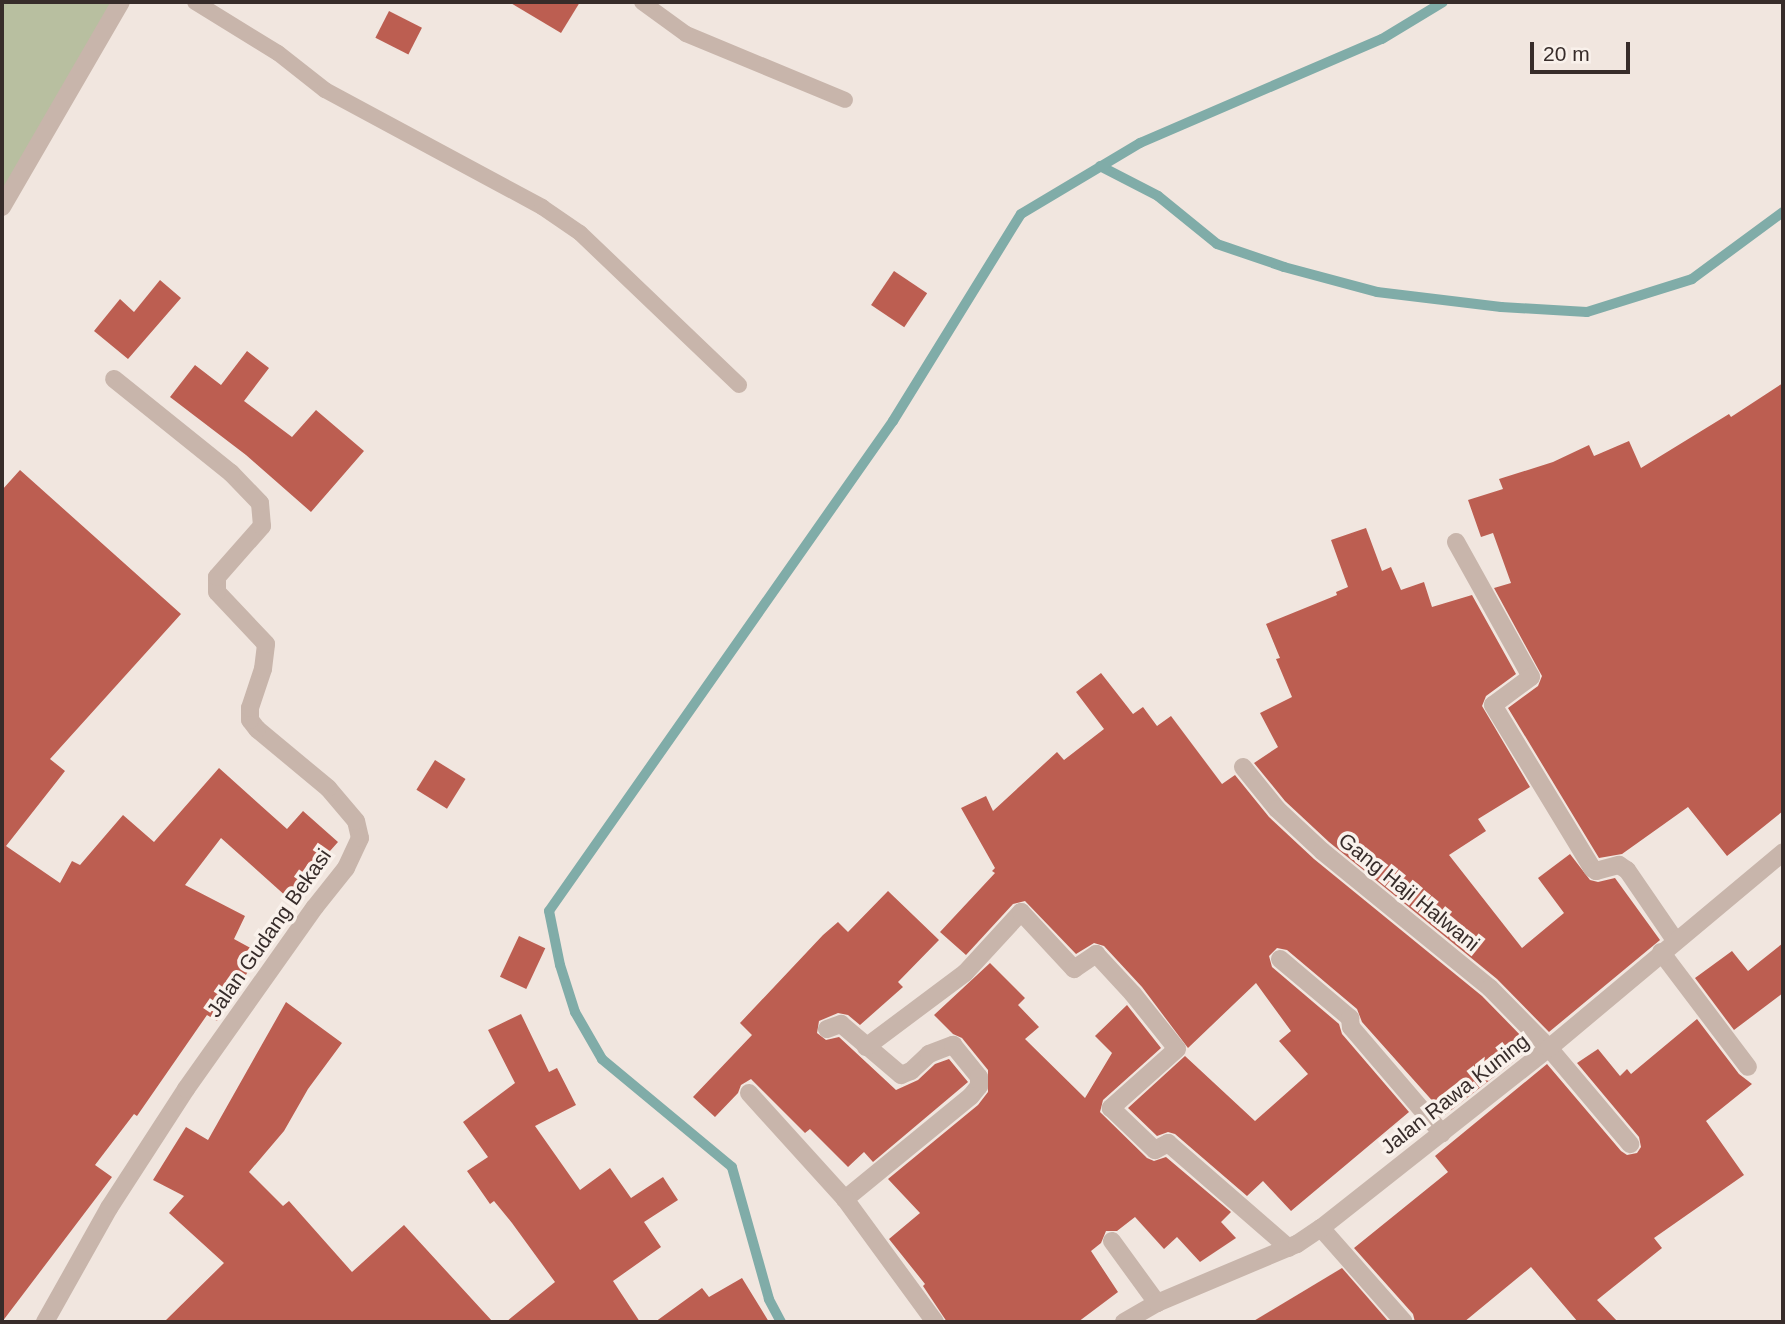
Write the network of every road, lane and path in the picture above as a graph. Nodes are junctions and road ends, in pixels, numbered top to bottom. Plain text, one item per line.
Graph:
1 (121, 2) edge
2 (195, 2) edge
3 (642, 2) edge
4 (845, 100) dead end
5 (2, 206) edge
6 (114, 379) dead end
7 (739, 385) dead end
8 (1456, 542) dead end
9 (1244, 766) dead end
10 (1783, 852) edge
11 (1668, 946) junction
12 (1280, 959) dead end
13 (827, 1029) dead end
14 (866, 1047) junction
15 (1549, 1048) junction
16 (1748, 1067) dead end
17 (749, 1093) dead end
18 (1442, 1133) junction
19 (1630, 1144) dead end
20 (845, 1199) junction
21 (1321, 1228) junction
22 (1112, 1241) dead end
23 (1289, 1248) junction
24 (1157, 1303) junction
25 (45, 1322) edge
26 (935, 1322) edge
27 (1124, 1322) edge
28 (1404, 1322) edge

1 - 5 street
2 - 7 lane
3 - 4 lane
6 - 25 street, Jalan Gudang Bekasi
8 - 11 street
9 - 15 street, Gang Haji Halwani
10 - 11 street, Jalan Rawa Kuning
11 - 15 street, Jalan Rawa Kuning
11 - 16 street
12 - 18 street
13 - 14 street
14 - 20 street
14 - 23 street
15 - 18 street, Jalan Rawa Kuning
15 - 19 street, Gang Haji Halwani
17 - 20 street
18 - 21 street, Jalan Rawa Kuning
20 - 26 street
21 - 23 street, Jalan Rawa Kuning
21 - 28 street
22 - 24 street
23 - 24 street, Jalan Rawa Kuning
24 - 27 street, Jalan Rawa Kuning

